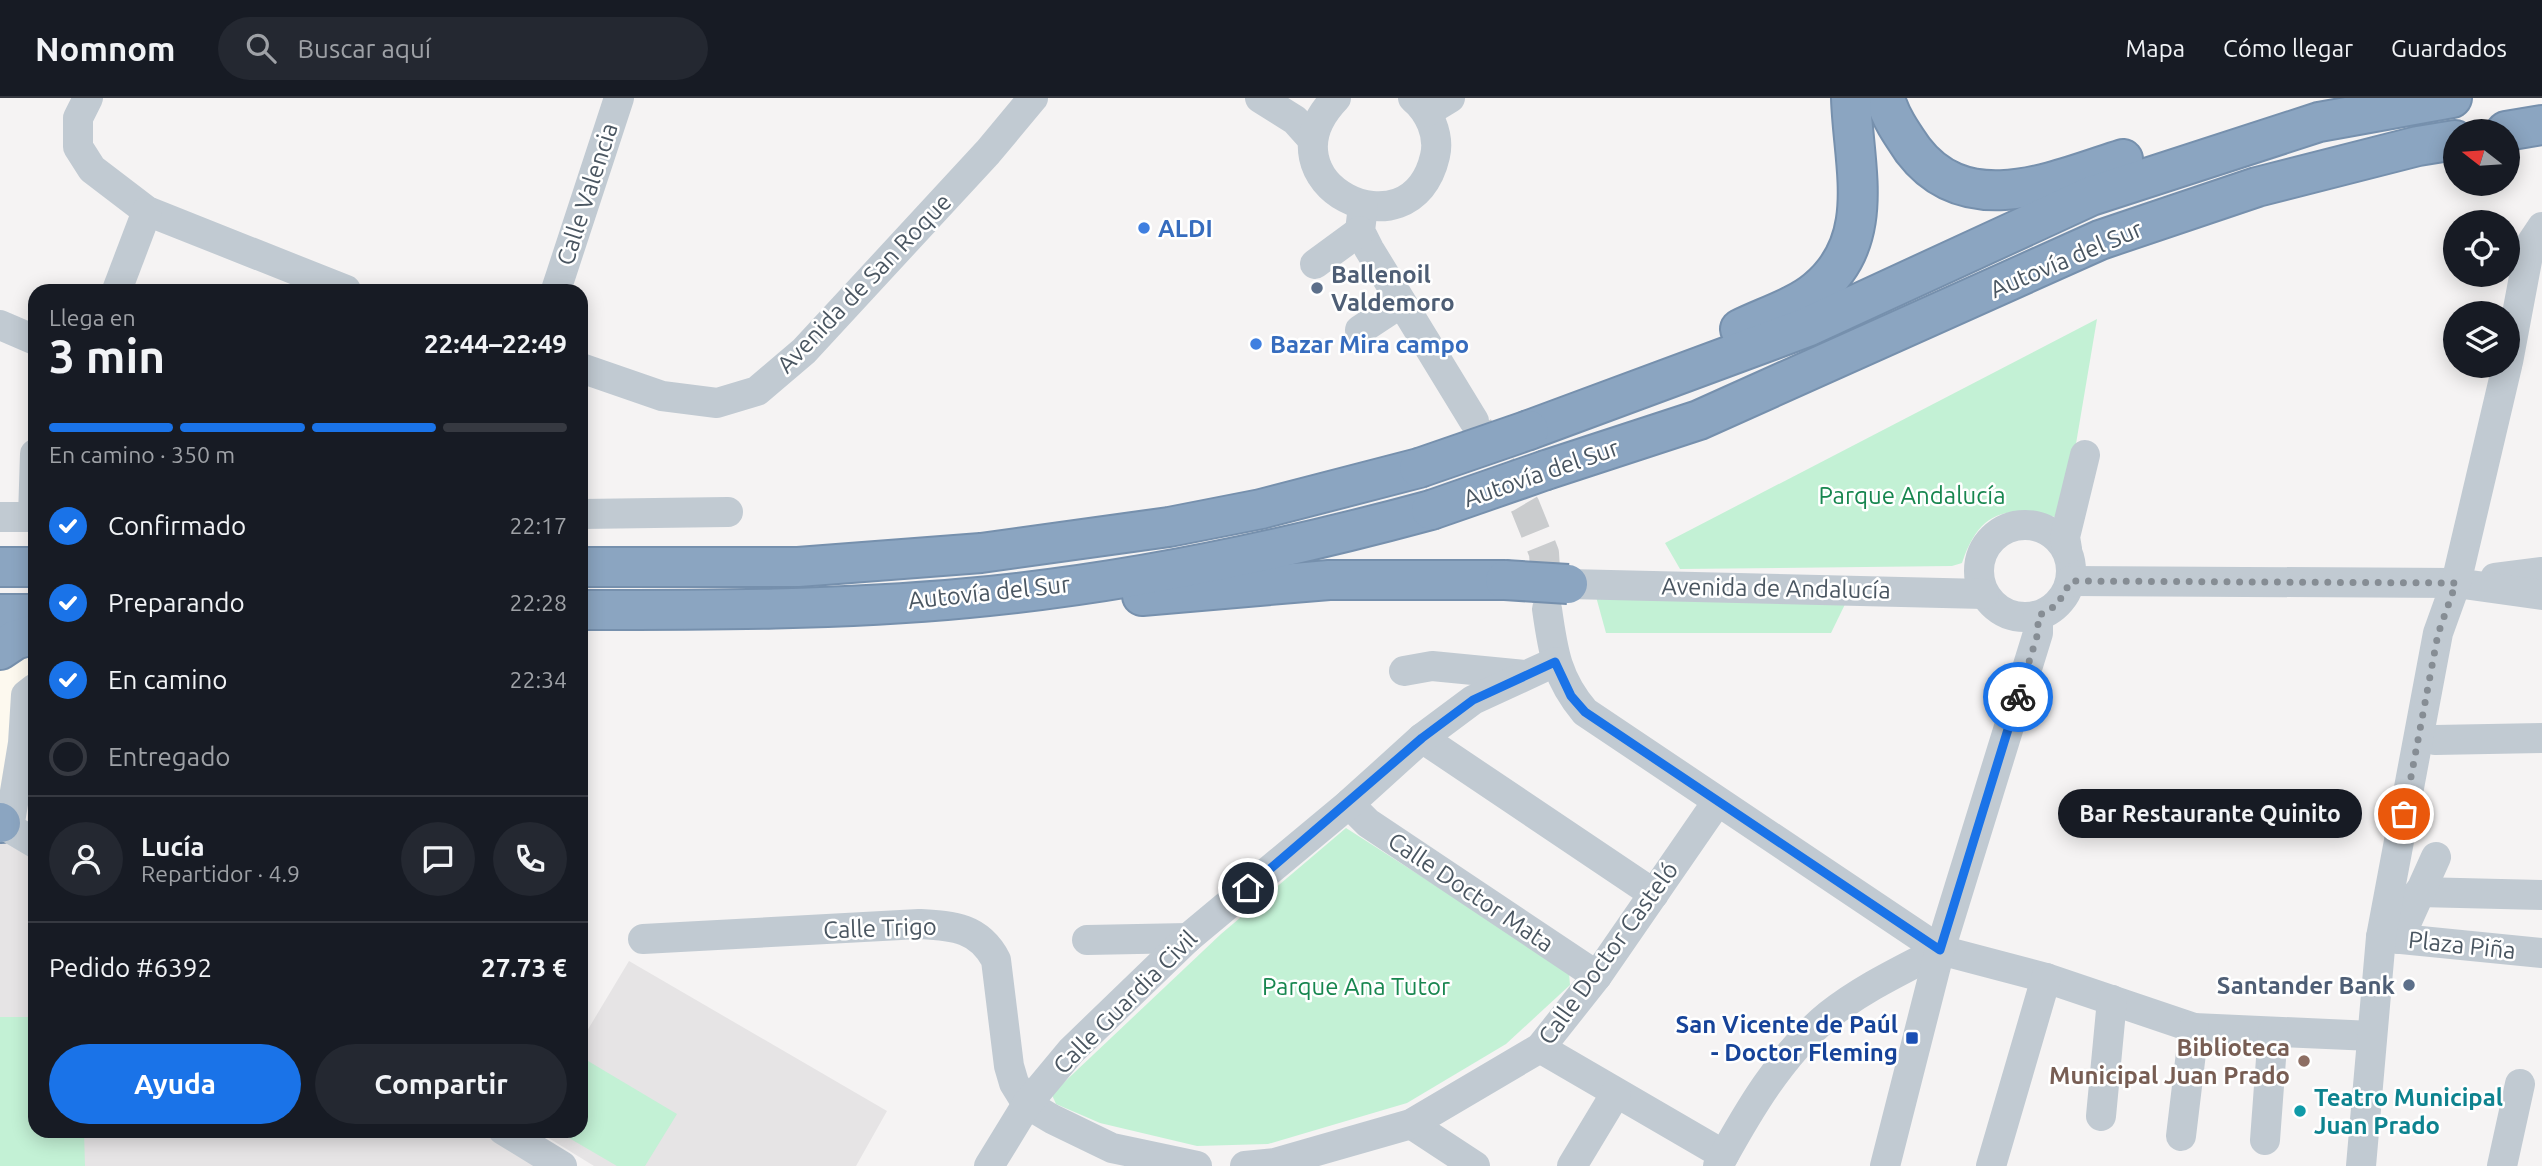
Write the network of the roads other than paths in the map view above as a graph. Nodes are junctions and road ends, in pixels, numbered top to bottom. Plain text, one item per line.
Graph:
1 (88, 98) edge
2 (619, 98) edge
3 (1033, 98) edge
4 (1260, 98) edge
5 (1336, 98) edge
6 (1841, 98) edge
7 (1885, 98) edge
8 (2452, 98) edge
9 (1430, 103) edge
10 (1852, 116) edge
11 (2319, 122) junction
12 (2542, 125) edge
13 (2520, 129) edge
14 (1313, 140) junction
15 (2443, 142) edge
16 (147, 211) junction
17 (1361, 219) junction
18 (2542, 227) edge
19 (1315, 264) dead end
20 (119, 284) edge
21 (331, 284) edge
22 (558, 284) edge
23 (2519, 301) edge
24 (1401, 303) junction
25 (0, 325) edge
26 (1360, 330) dead end
27 (28, 337) edge
28 (588, 370) edge
29 (2504, 378) edge
30 (1573, 414) junction
31 (1474, 421) tunnel mouth
32 (2085, 455) dead end
33 (728, 512) dead end
34 (588, 514) edge
35 (28, 515) edge
36 (0, 517) edge
37 (588, 547) edge
38 (2067, 549) junction
39 (0, 567) edge
40 (28, 567) edge
41 (588, 567) edge
42 (798, 567) junction
43 (2542, 572) edge
44 (2071, 581) junction
45 (2456, 583) junction
46 (1984, 594) junction
47 (2542, 595) edge
48 (1558, 597) junction
49 (969, 598) junction
50 (588, 610) edge
51 (0, 614) edge
52 (28, 614) edge
53 (2038, 616) junction
54 (28, 636) edge
55 (0, 650) edge
56 (1555, 662) junction
57 (1405, 671) dead end
58 (1525, 675) junction
59 (28, 693) edge
60 (28, 727) edge
61 (1422, 738) junction
62 (2542, 738) edge
63 (2435, 740) dead end
64 (28, 746) edge
65 (1717, 802) junction
66 (1349, 804) junction
67 (3, 824) edge
68 (28, 839) edge
69 (2436, 857) dead end
70 (2419, 892) junction
71 (1654, 894) junction
72 (2542, 895) edge
73 (1188, 938) junction
74 (2390, 938) junction
75 (643, 939) dead end
76 (1087, 940) dead end
77 (1940, 950) junction
78 (2542, 953) edge
79 (1597, 976) junction
80 (2046, 978) junction
81 (2112, 1000) junction
82 (2194, 1028) junction
83 (2273, 1032) junction
84 (2372, 1036) junction
85 (1540, 1048) junction
86 (2520, 1084) dead end
87 (1616, 1093) junction
88 (1027, 1104) junction
89 (2101, 1116) dead end
90 (1411, 1124) junction
91 (2181, 1136) dead end
92 (516, 1138) edge
93 (2265, 1140) dead end
94 (1721, 1161) edge
95 (562, 1166) edge
96 (989, 1166) edge
97 (1197, 1166) edge
98 (1245, 1166) edge
99 (1475, 1166) edge
100 (1572, 1166) edge
101 (1885, 1166) edge
102 (1991, 1166) edge
103 (2361, 1166) edge
104 (2502, 1166) edge

1 - 16 street
2 - 22 street, Calle Valencia
3 - 28 street, Avenida de San Roque
4 - 14 street
5 - 14 street
6 - 10 highway
7 - 11 highway
8 - 11 highway, Autovía del Sur
9 - 17 street
10 - 30 highway
11 - 30 highway, Autovía del Sur
12 - 13 highway
14 - 17 street
15 - 49 highway, Autovía del Sur, bridge
16 - 20 street
16 - 21 street
17 - 19 street
17 - 24 street
18 - 23 street
24 - 26 street
24 - 31 street
25 - 27 street
29 - 45 street
30 - 42 highway, Autovía del Sur, bridge
32 - 38 street
33 - 34 street
35 - 36 street
37 - 42 highway
38 - 44 street
38 - 46 street
39 - 40 highway
41 - 42 highway, Autovía del Sur
43 - 45 street
44 - 45 street
44 - 53 street
45 - 47 street
45 - 74 street
46 - 48 street, Avenida de Andalucía
46 - 53 street
48 - 49 highway, bridge
48 - 56 street
49 - 50 highway, Autovía del Sur
51 - 52 highway
53 - 77 street
54 - 55 highway
56 - 58 street, Calle Guardia Civil
56 - 65 street
57 - 58 street
58 - 61 street, Calle Guardia Civil
59 - 60 street
61 - 66 street, Calle Guardia Civil
61 - 71 street
62 - 63 street
64 - 67 street
65 - 71 street, Calle Doctor Casteló
65 - 77 street
66 - 73 street, Calle Guardia Civil
66 - 79 street, Calle Doctor Mata
67 - 68 street
69 - 70 street
70 - 72 street
70 - 74 street
71 - 79 street, Calle Doctor Casteló
73 - 76 street
73 - 88 street, Calle Guardia Civil
74 - 78 street, Plaza Piña
74 - 84 street
75 - 88 street, Calle Trigo
77 - 80 street
77 - 94 street
77 - 101 street
79 - 85 street, Calle Doctor Casteló
80 - 81 street
80 - 102 street
81 - 82 street
81 - 89 street
82 - 83 street
82 - 91 street
83 - 84 street
83 - 93 street
84 - 103 street
85 - 87 street
85 - 90 street, Calle Doctor Casteló
86 - 104 street
87 - 94 street
87 - 100 street
88 - 96 street, Calle Guardia Civil
88 - 97 street
90 - 98 street, Calle Doctor Casteló
90 - 99 street
92 - 95 street

